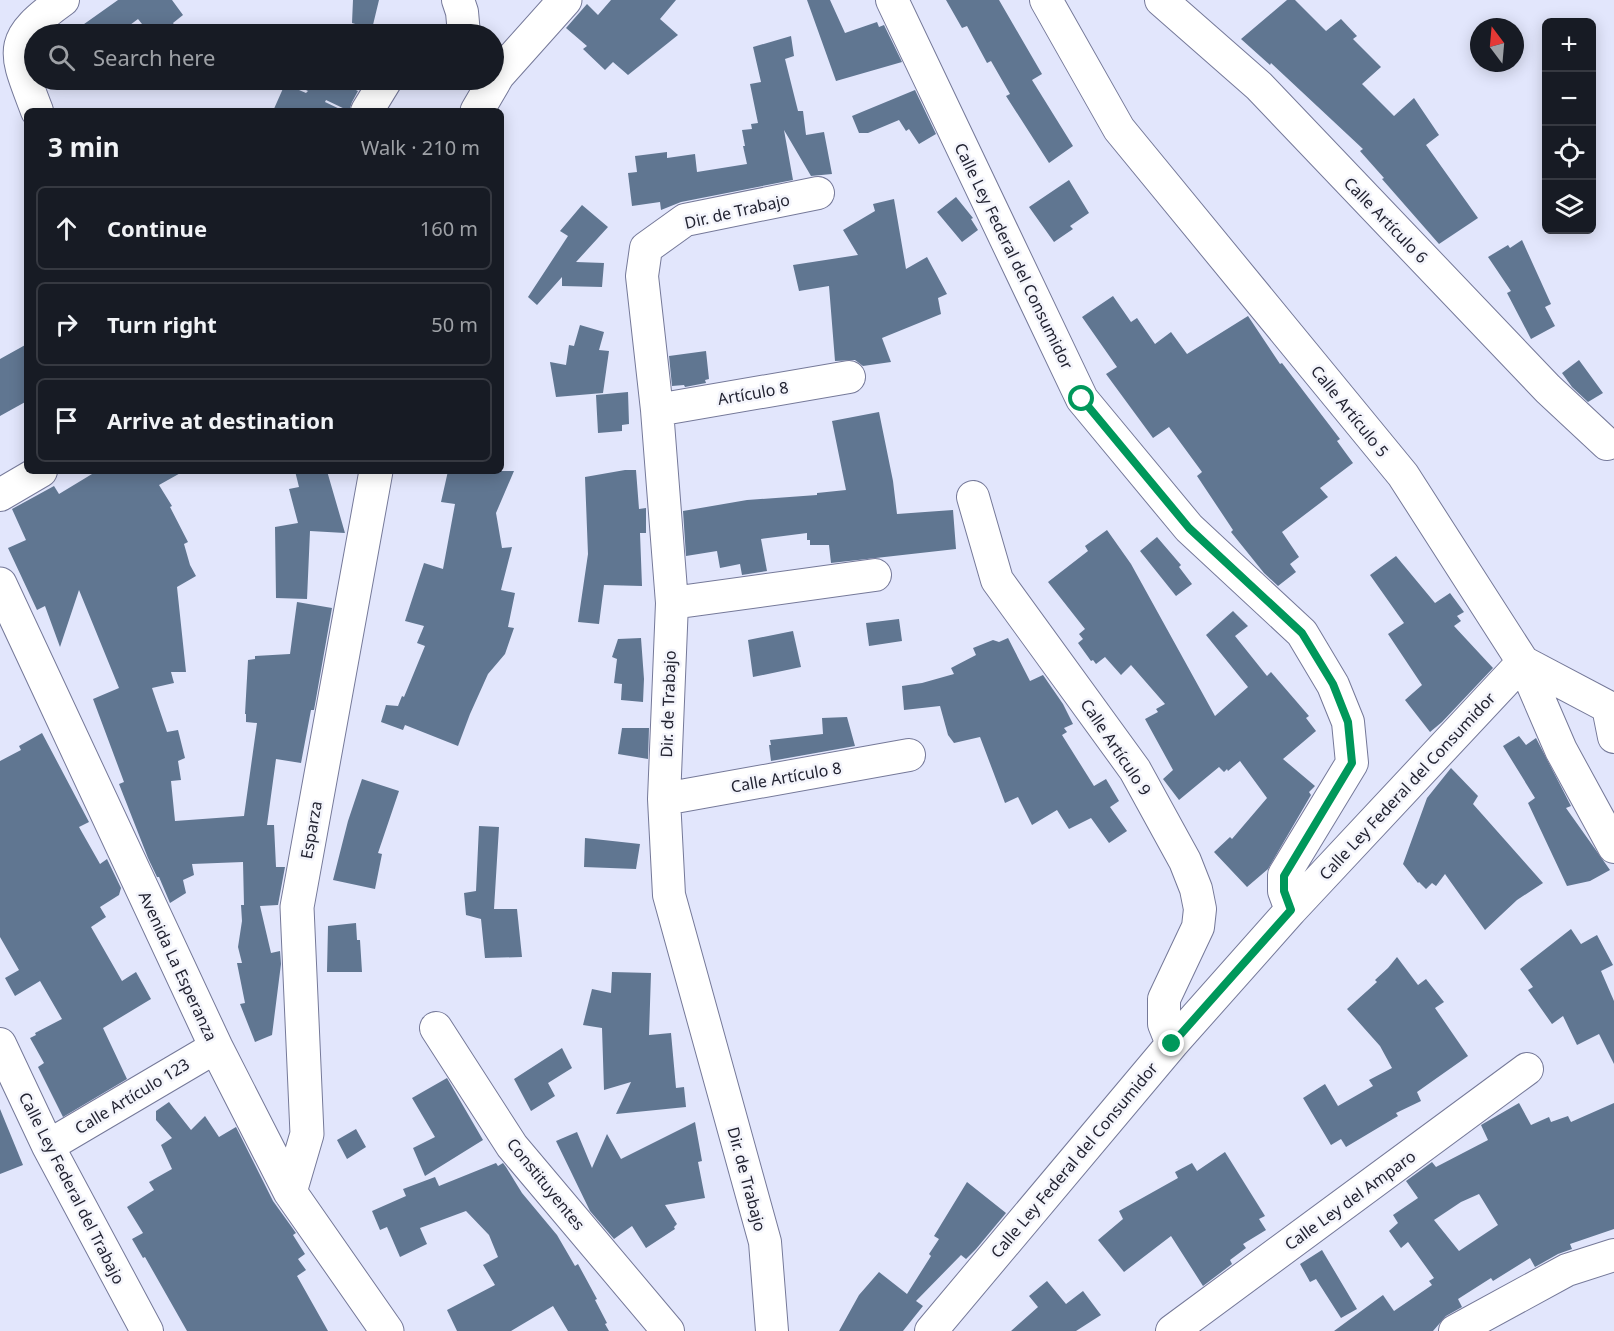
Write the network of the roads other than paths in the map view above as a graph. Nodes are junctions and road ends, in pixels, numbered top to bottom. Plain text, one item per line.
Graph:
1 (63, 0) edge
2 (458, 0) edge
3 (565, 0) edge
4 (892, 0) edge
5 (1046, 0) edge
6 (1161, 0) edge
7 (33, 24) edge
8 (463, 24) edge
9 (24, 35) edge
10 (504, 65) edge
11 (24, 76) edge
12 (29, 90) edge
13 (380, 90) edge
14 (488, 90) edge
15 (36, 108) edge
16 (369, 108) edge
17 (478, 108) edge
18 (818, 193) dead end
19 (849, 377) dead end
20 (657, 410) junction
21 (1608, 444) dead end
22 (36, 474) edge
23 (375, 474) edge
24 (0, 495) edge
25 (973, 497) dead end
26 (875, 575) dead end
27 (0, 584) edge
28 (672, 603) junction
29 (1523, 662) junction
30 (1611, 709) edge
31 (1614, 737) edge
32 (909, 755) dead end
33 (664, 799) junction
34 (1614, 847) edge
35 (1291, 910) junction
36 (436, 1028) dead end
37 (0, 1044) edge
38 (1172, 1044) junction
39 (216, 1047) junction
40 (1527, 1069) dead end
41 (48, 1146) junction
42 (290, 1192) junction
43 (1614, 1255) edge
44 (147, 1331) edge
45 (387, 1331) edge
46 (668, 1331) edge
47 (772, 1331) edge
48 (931, 1331) edge
49 (1172, 1331) edge
50 (1455, 1331) edge

1 - 7 street
2 - 8 street
3 - 10 street
4 - 35 street, Calle Ley Federal del Consumidor
5 - 29 street, Calle Artículo 5
6 - 21 street, Calle Artículo 6
9 - 11 street
12 - 15 street
13 - 16 street
14 - 17 street
18 - 20 street, Dir. de Trabajo
19 - 20 street, Artículo 8
20 - 28 street, Dir. de Trabajo
22 - 24 street
23 - 42 street, Esparza
25 - 38 street, Calle Artículo 9
26 - 28 street
27 - 39 street, Avenida La Esperanza
28 - 33 street, Dir. de Trabajo
29 - 30 street
29 - 34 street, Calle Artículo 5
29 - 35 street, Calle Ley Federal del Consumidor
30 - 31 street
32 - 33 street, Calle Artículo 8
33 - 47 street, Dir. de Trabajo
35 - 38 street, Calle Ley Federal del Consumidor
36 - 46 street, Constituyentes
37 - 41 street, Calle Ley Federal del Trabajo
38 - 48 street, Calle Ley Federal del Consumidor
39 - 41 street, Calle Artículo 123
39 - 42 street, Avenida La Esperanza
40 - 49 street, Calle Ley del Amparo
41 - 44 street, Calle Ley Federal del Trabajo
42 - 45 street, Avenida La Esperanza
43 - 50 street

